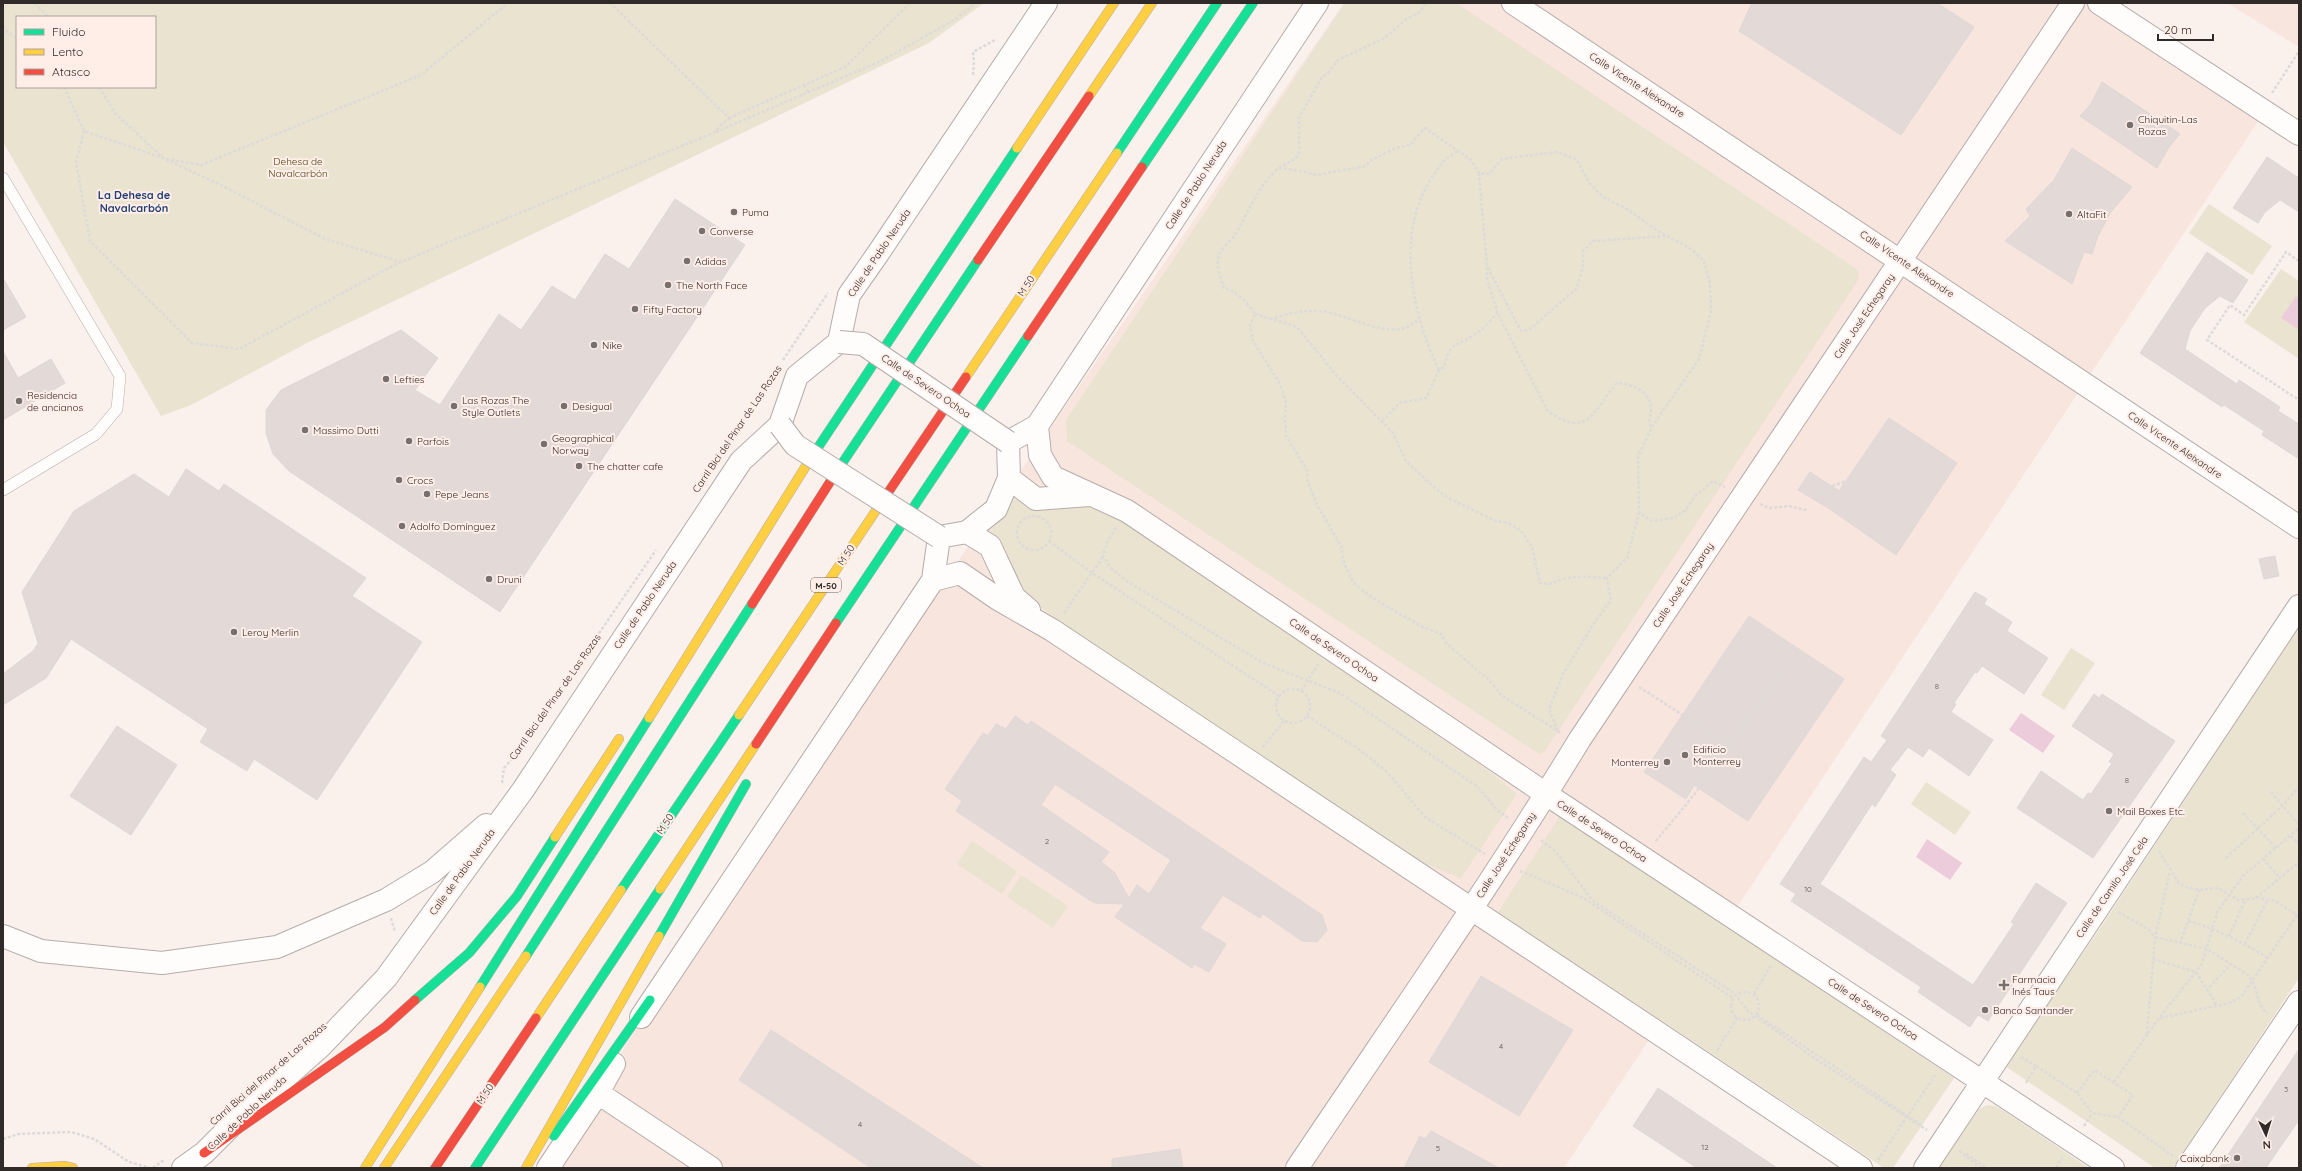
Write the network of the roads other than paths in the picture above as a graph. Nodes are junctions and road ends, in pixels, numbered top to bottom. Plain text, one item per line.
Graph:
1 (1046, 3) edge
2 (1114, 3) edge
3 (1152, 3) edge
4 (1217, 3) edge
5 (1253, 3) edge
6 (1317, 3) edge
7 (1513, 3) edge
8 (2073, 3) edge
9 (2099, 3) edge
10 (2299, 134) edge
11 (3, 178) edge
12 (1902, 260) junction
13 (839, 342) junction
14 (780, 425) junction
15 (1037, 426) junction
16 (1008, 442) junction
17 (803, 469) junction
18 (1009, 478) junction
19 (3, 490) edge
20 (1092, 494) junction
21 (2299, 528) edge
22 (967, 532) junction
23 (939, 537) junction
24 (729, 571) dead end
25 (933, 580) junction
26 (2299, 606) edge
27 (847, 607) junction
28 (1052, 630) junction
29 (624, 730) dead end
30 (776, 732) dead end
31 (752, 773) dead end
32 (506, 794) junction
33 (1546, 794) junction
34 (1471, 908) junction
35 (3, 936) edge
36 (650, 1000) junction
37 (2294, 1013) edge
38 (1984, 1082) junction
39 (598, 1093) junction
40 (204, 1153) junction
41 (174, 1163) edge
42 (1869, 1165) edge
43 (32, 1168) edge
44 (73, 1168) edge
45 (365, 1168) edge
46 (384, 1168) edge
47 (436, 1168) edge
48 (475, 1168) edge
49 (526, 1168) edge
50 (531, 1168) edge
51 (548, 1168) edge
52 (711, 1168) edge
53 (1297, 1168) edge
54 (1924, 1168) edge
55 (2113, 1168) edge
56 (2187, 1168) edge

1 - 13 street, Calle de Pablo Neruda
2 - 17 main road
3 - 46 main road
4 - 47 main road, M 50 / M-50
5 - 27 main road
6 - 15 street, Calle de Pablo Neruda
7 - 12 street, Calle Vicente Aleixandre
8 - 12 street, Calle José Echegaray
9 - 10 street
11 - 19 lane
12 - 21 street, Calle Vicente Aleixandre
12 - 33 street, Calle José Echegaray
13 - 14 street, Calle de Pablo Neruda
13 - 16 street, Calle de Severo Ochoa, bridge
14 - 23 street, bridge
14 - 32 street, Calle de Pablo Neruda
15 - 16 street, Calle de Pablo Neruda
15 - 20 street, Calle de Severo Ochoa
16 - 18 street
17 - 24 main road
17 - 45 main road
18 - 20 street
18 - 22 street
20 - 33 street, Calle de Severo Ochoa
22 - 23 street
22 - 28 street
23 - 25 street
25 - 28 street
25 - 36 street
26 - 38 street, Calle de Camilo José Cela
27 - 30 main road
27 - 48 main road
28 - 34 street
29 - 40 main road
31 - 49 main road
32 - 35 street
32 - 40 street, Calle de Pablo Neruda
33 - 34 street, Calle José Echegaray
33 - 38 street, Calle de Severo Ochoa
34 - 42 street
34 - 53 street, Calle José Echegaray
36 - 39 street
36 - 50 main road
37 - 56 street
38 - 54 street, Calle de Camilo José Cela
38 - 55 street, Calle de Severo Ochoa
39 - 51 street
39 - 52 street
40 - 41 street, Calle de Pablo Neruda
43 - 44 main road

